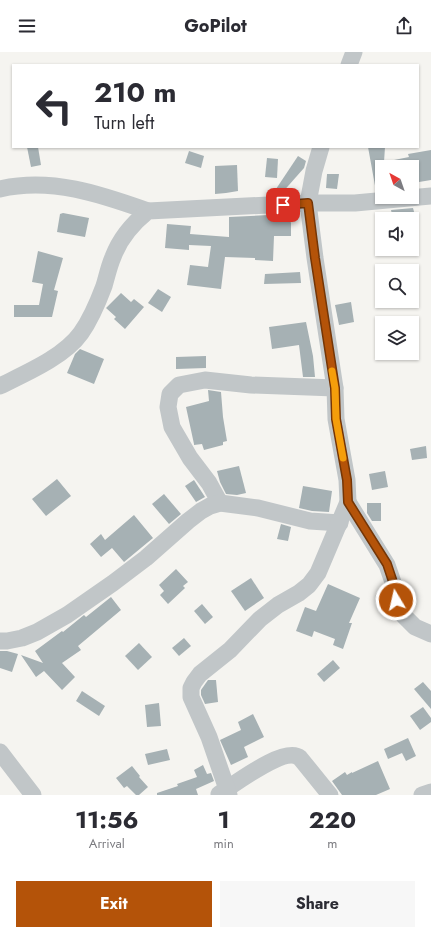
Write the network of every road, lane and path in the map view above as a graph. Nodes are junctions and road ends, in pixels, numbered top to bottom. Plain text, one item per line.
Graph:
1 (354, 52) edge
2 (349, 64) edge
3 (321, 148) edge
4 (0, 189) edge
5 (431, 196) edge
6 (308, 203) junction
7 (148, 211) junction
8 (0, 386) edge
9 (335, 388) junction
10 (348, 502) junction
11 (220, 503) junction
12 (340, 523) junction
13 (431, 634) edge
14 (0, 641) edge
15 (0, 752) edge
16 (431, 792) edge
17 (225, 793) edge
18 (33, 795) edge
19 (330, 795) edge
20 (422, 795) edge

1 - 2 street
3 - 6 street
4 - 7 street
5 - 6 street
6 - 7 street
6 - 9 street
7 - 8 street
9 - 10 street
9 - 11 street
10 - 12 street
10 - 13 street
11 - 12 street
11 - 14 street
12 - 17 street
15 - 18 street
16 - 20 street
17 - 19 street

